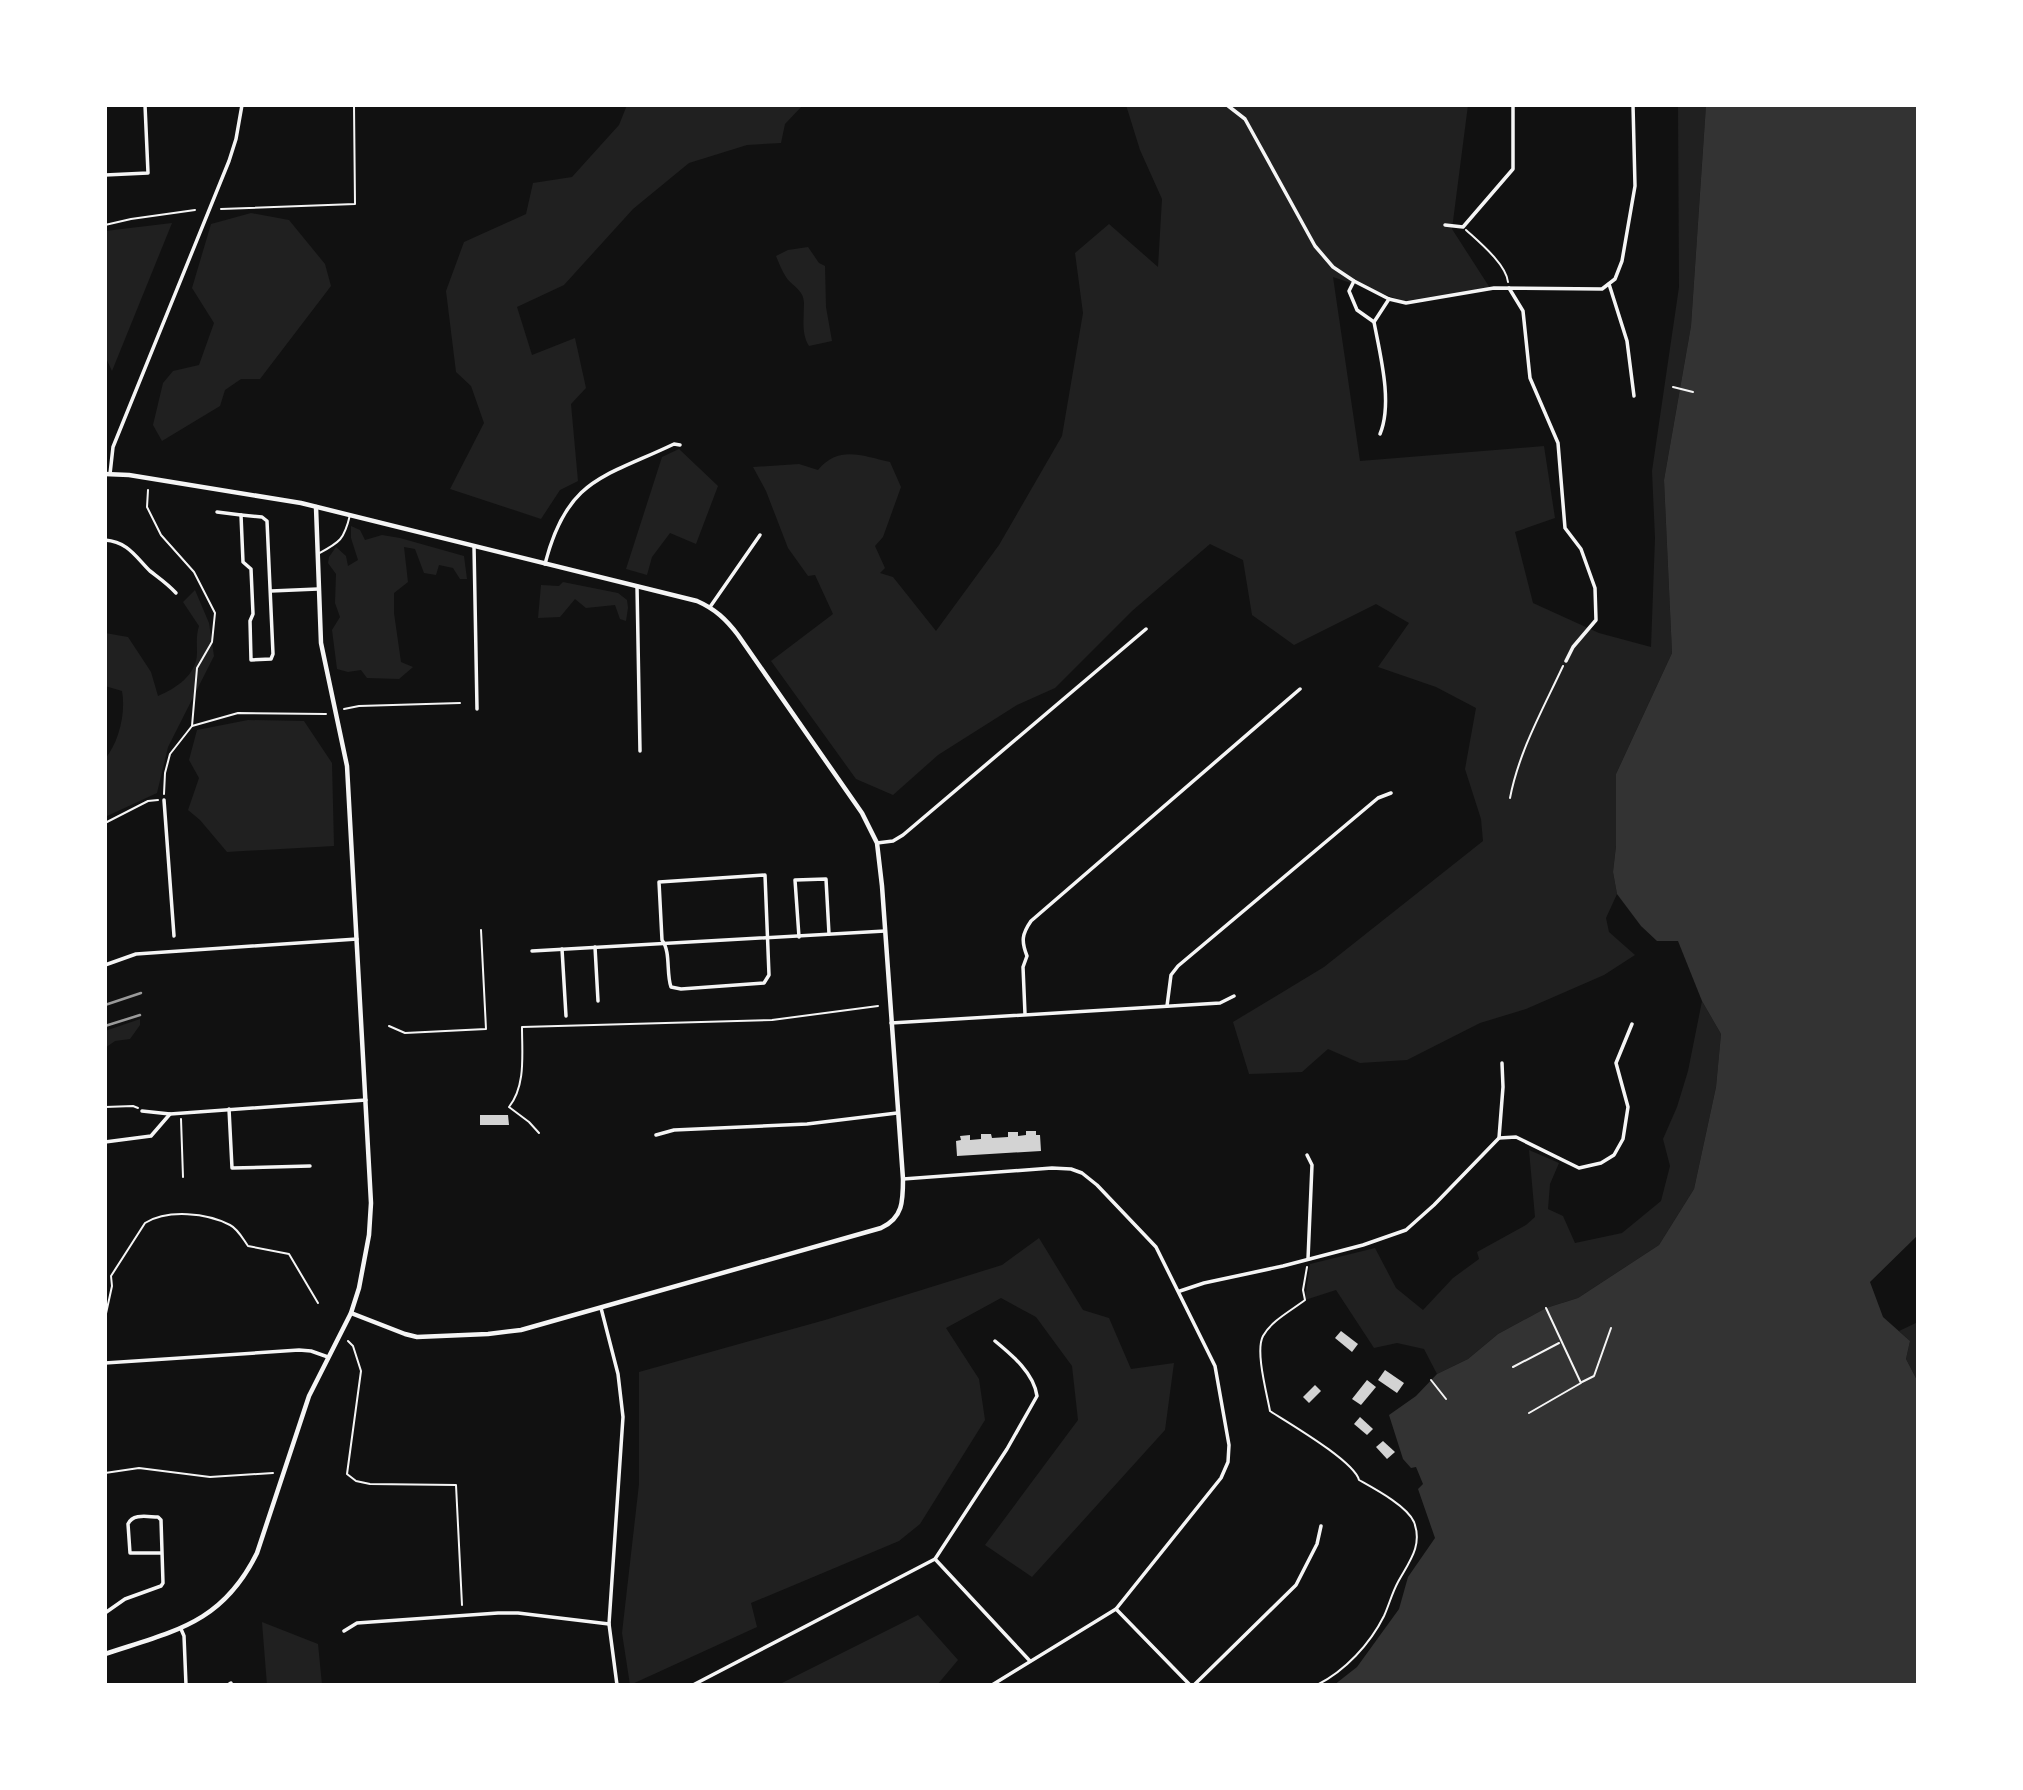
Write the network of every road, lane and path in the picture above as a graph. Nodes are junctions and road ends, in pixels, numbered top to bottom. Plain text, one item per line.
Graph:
1 (145, 105) edge
2 (242, 105) edge
3 (354, 105) edge
4 (1227, 105) edge
5 (1513, 105) edge
6 (1633, 105) edge
7 (105, 175) edge
8 (221, 209) dead end
9 (195, 210) dead end
10 (105, 225) edge
11 (1445, 225) dead end
12 (1463, 227) junction
13 (1354, 281) junction
14 (1609, 284) junction
15 (1509, 288) junction
16 (1389, 299) junction
17 (1374, 322) junction
18 (1673, 387) dead end
19 (1693, 392) dead end
20 (1634, 396) dead end
21 (1380, 434) dead end
22 (680, 444) dead end
23 (107, 475) edge
24 (148, 490) dead end
25 (316, 507) junction
26 (217, 512) dead end
27 (241, 515) junction
28 (350, 515) junction
29 (760, 535) dead end
30 (105, 540) edge
31 (474, 546) junction
32 (317, 554) junction
33 (545, 564) junction
34 (637, 586) junction
35 (318, 589) junction
36 (271, 591) junction
37 (176, 593) dead end
38 (710, 607) junction
39 (1146, 629) dead end
40 (1566, 661) joint
41 (1300, 690) dead end
42 (460, 703) dead end
43 (344, 709) dead end
44 (477, 709) dead end
45 (326, 714) dead end
46 (192, 726) junction
47 (640, 751) dead end
48 (1391, 793) dead end
49 (1510, 798) dead end
50 (164, 800) junction
51 (105, 823) edge
52 (877, 843) junction
53 (481, 930) dead end
54 (885, 931) junction
55 (829, 934) junction
56 (174, 936) dead end
57 (799, 937) junction
58 (357, 939) junction
59 (767, 939) junction
60 (666, 945) junction
61 (595, 947) junction
62 (562, 949) junction
63 (532, 951) dead end
64 (105, 965) edge
65 (1234, 996) dead end
66 (598, 1001) dead end
67 (878, 1006) dead end
68 (1167, 1006) junction
69 (1025, 1014) junction
70 (566, 1016) dead end
71 (891, 1023) junction
72 (1632, 1024) dead end
73 (389, 1026) dead end
74 (1502, 1063) dead end
75 (366, 1100) junction
76 (105, 1107) edge
77 (229, 1110) junction
78 (142, 1111) joint
79 (181, 1113) junction
80 (897, 1113) junction
81 (170, 1114) junction
82 (539, 1133) dead end
83 (656, 1135) dead end
84 (1499, 1138) junction
85 (105, 1142) edge
86 (1307, 1155) dead end
87 (310, 1166) dead end
88 (183, 1178) dead end
89 (902, 1179) junction
90 (1308, 1259) junction
91 (1180, 1292) junction
92 (318, 1303) dead end
93 (601, 1308) junction
94 (1546, 1308) dead end
95 (351, 1312) junction
96 (105, 1318) edge
97 (1611, 1328) dead end
98 (348, 1341) dead end
99 (996, 1341) dead end
100 (1560, 1342) junction
101 (328, 1357) junction
102 (105, 1363) edge
103 (1513, 1367) dead end
104 (1431, 1380) dead end
105 (1581, 1383) junction
106 (1446, 1399) dead end
107 (1529, 1413) dead end
108 (105, 1473) edge
109 (273, 1473) dead end
110 (1321, 1526) dead end
111 (162, 1553) junction
112 (935, 1559) junction
113 (462, 1605) dead end
114 (1116, 1609) junction
115 (105, 1613) edge
116 (609, 1624) junction
117 (181, 1629) junction
118 (344, 1631) dead end
119 (105, 1654) edge
120 (1030, 1661) junction
121 (186, 1685) edge
122 (617, 1685) edge
123 (694, 1685) edge
124 (992, 1685) edge
125 (1192, 1685) edge
126 (1317, 1685) edge

1 - 7 street
2 - 23 street
3 - 8 path
4 - 13 street
5 - 12 street
6 - 14 street
9 - 10 path
11 - 12 street
12 - 15 path
13 - 16 street
13 - 17 street
14 - 15 street
14 - 20 street
15 - 16 street
15 - 40 street
16 - 17 street
17 - 21 street
18 - 19 path
22 - 33 street
23 - 25 street
24 - 46 path
25 - 28 street
25 - 32 street
26 - 27 street
27 - 36 street
27 - 36 street
28 - 31 street
28 - 32 lane
29 - 38 street
30 - 37 street
31 - 33 street
31 - 44 street
32 - 35 street
33 - 34 street
34 - 38 street
34 - 47 street
35 - 36 street
35 - 58 street
38 - 52 street
39 - 52 street
40 - 49 path
41 - 69 street
42 - 43 path
45 - 46 path
46 - 50 path
48 - 68 street
50 - 51 path
50 - 56 street
52 - 54 street
53 - 73 path
54 - 55 street
54 - 71 street
55 - 57 street
55 - 57 street
57 - 59 street
58 - 64 street
58 - 75 street
59 - 60 street
59 - 60 street
59 - 60 street
60 - 61 street
61 - 62 street
61 - 66 street
62 - 63 street
62 - 70 street
65 - 68 street
67 - 82 path
68 - 69 street
69 - 71 street
71 - 80 street
72 - 84 street
74 - 84 street
75 - 77 street
75 - 95 street
76 - 78 path
77 - 79 street
77 - 87 street
78 - 81 street
79 - 81 street
79 - 88 path
80 - 83 street
80 - 89 street
81 - 85 street
84 - 90 street
86 - 90 street
89 - 91 street
89 - 93 street
90 - 91 street
90 - 126 path
91 - 114 street
92 - 96 path
93 - 95 street
93 - 116 street
94 - 100 path
95 - 101 street
97 - 105 path
98 - 113 path
99 - 112 street
100 - 103 path
100 - 105 path
101 - 102 street
101 - 117 street
104 - 106 path
105 - 107 path
108 - 109 path
110 - 125 street
111 - 111 street
111 - 115 street
112 - 120 street
112 - 123 street
114 - 120 street
114 - 125 street
116 - 118 street
116 - 122 street
117 - 119 street
117 - 121 street
120 - 124 street

